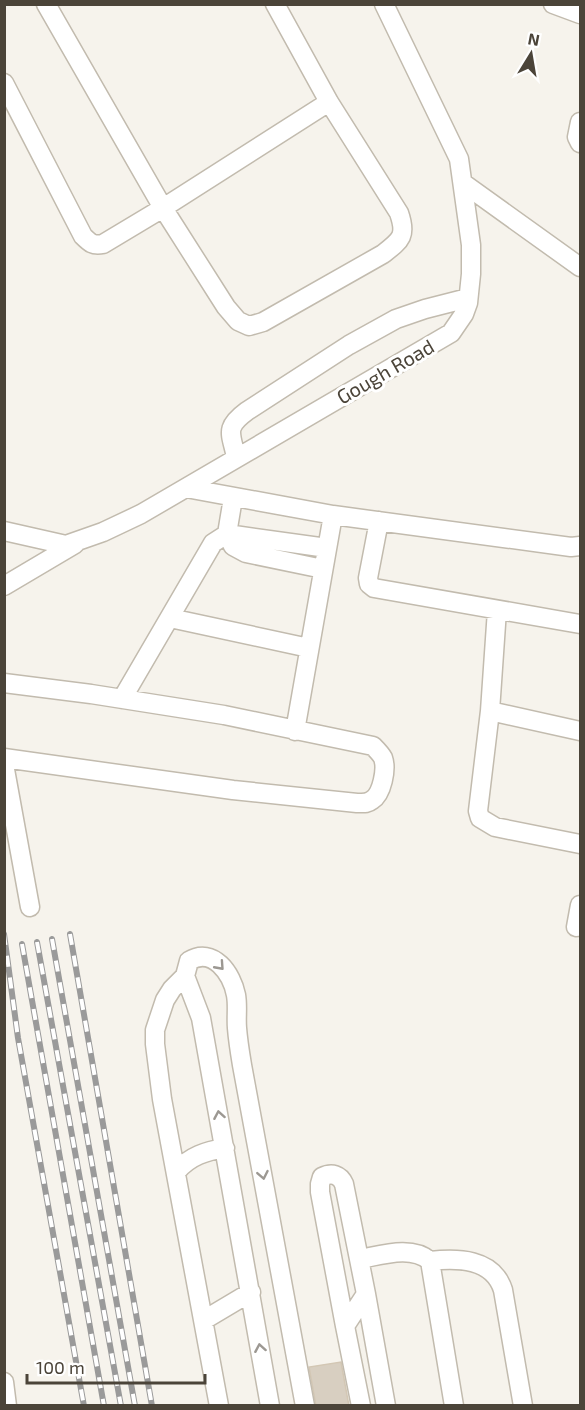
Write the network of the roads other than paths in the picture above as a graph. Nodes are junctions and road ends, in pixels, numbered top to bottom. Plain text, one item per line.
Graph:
1 (46, 4) edge
2 (275, 4) edge
3 (384, 4) edge
4 (553, 4) edge
5 (580, 14) edge
6 (4, 83) edge
7 (329, 102) junction
8 (580, 123) edge
9 (580, 143) edge
10 (464, 183) junction
11 (164, 208) junction
12 (580, 267) edge
13 (468, 298) junction
14 (236, 457) junction
15 (186, 488) junction
16 (233, 498) junction
17 (333, 515) junction
18 (379, 521) junction
19 (4, 531) edge
20 (228, 534) junction
21 (78, 542) junction
22 (580, 546) edge
23 (327, 548) junction
24 (323, 569) junction
25 (4, 586) edge
26 (497, 610) junction
27 (170, 618) junction
28 (580, 624) edge
29 (309, 648) junction
30 (4, 684) edge
31 (122, 699) junction
32 (490, 711) junction
33 (580, 730) edge
34 (295, 731) junction
35 (4, 758) edge
36 (4, 764) edge
37 (7, 791) edge
38 (580, 844) edge
39 (580, 905) edge
40 (30, 907) dead end
41 (576, 927) dead end
42 (185, 976) junction
43 (225, 1148) junction
44 (177, 1171) junction
45 (360, 1259) junction
46 (430, 1261) junction
47 (251, 1292) junction
48 (366, 1294) junction
49 (204, 1320) junction
50 (345, 1326) junction
51 (4, 1383) edge
52 (7, 1406) edge
53 (219, 1406) edge
54 (270, 1406) edge
55 (305, 1406) edge
56 (361, 1406) edge
57 (386, 1406) edge
58 (454, 1406) edge
59 (523, 1406) edge

1 - 11 street
2 - 7 street
3 - 10 street, Gough Road
4 - 5 street
6 - 11 street
7 - 11 street
7 - 11 street
8 - 9 street
10 - 12 street
10 - 13 street, Gough Road
13 - 14 street, Gough Road
13 - 14 street
14 - 15 street, Gough Road
15 - 16 street
15 - 21 street, Gough Road
16 - 17 street
16 - 20 street
17 - 18 street
17 - 23 street
18 - 22 street
18 - 26 street
19 - 21 street, Gough Road
20 - 23 street
20 - 24 street
20 - 27 street
21 - 25 street
23 - 24 street
24 - 29 street
26 - 28 street
26 - 32 street
27 - 29 street
27 - 31 street
29 - 34 street
30 - 31 street
31 - 34 street
32 - 33 street
32 - 38 street
34 - 35 street
36 - 37 street
37 - 40 street
39 - 41 street
43 -> 42 street
42 - 44 street
42 -> 55 street
43 - 44 street
43 - 47 street
44 - 49 street
45 - 46 street
45 - 48 street
45 - 50 street
46 - 58 street
46 - 59 street
47 - 49 street
54 -> 47 street
48 - 50 street
48 - 57 street
49 - 53 street
50 - 56 street
51 - 52 street

